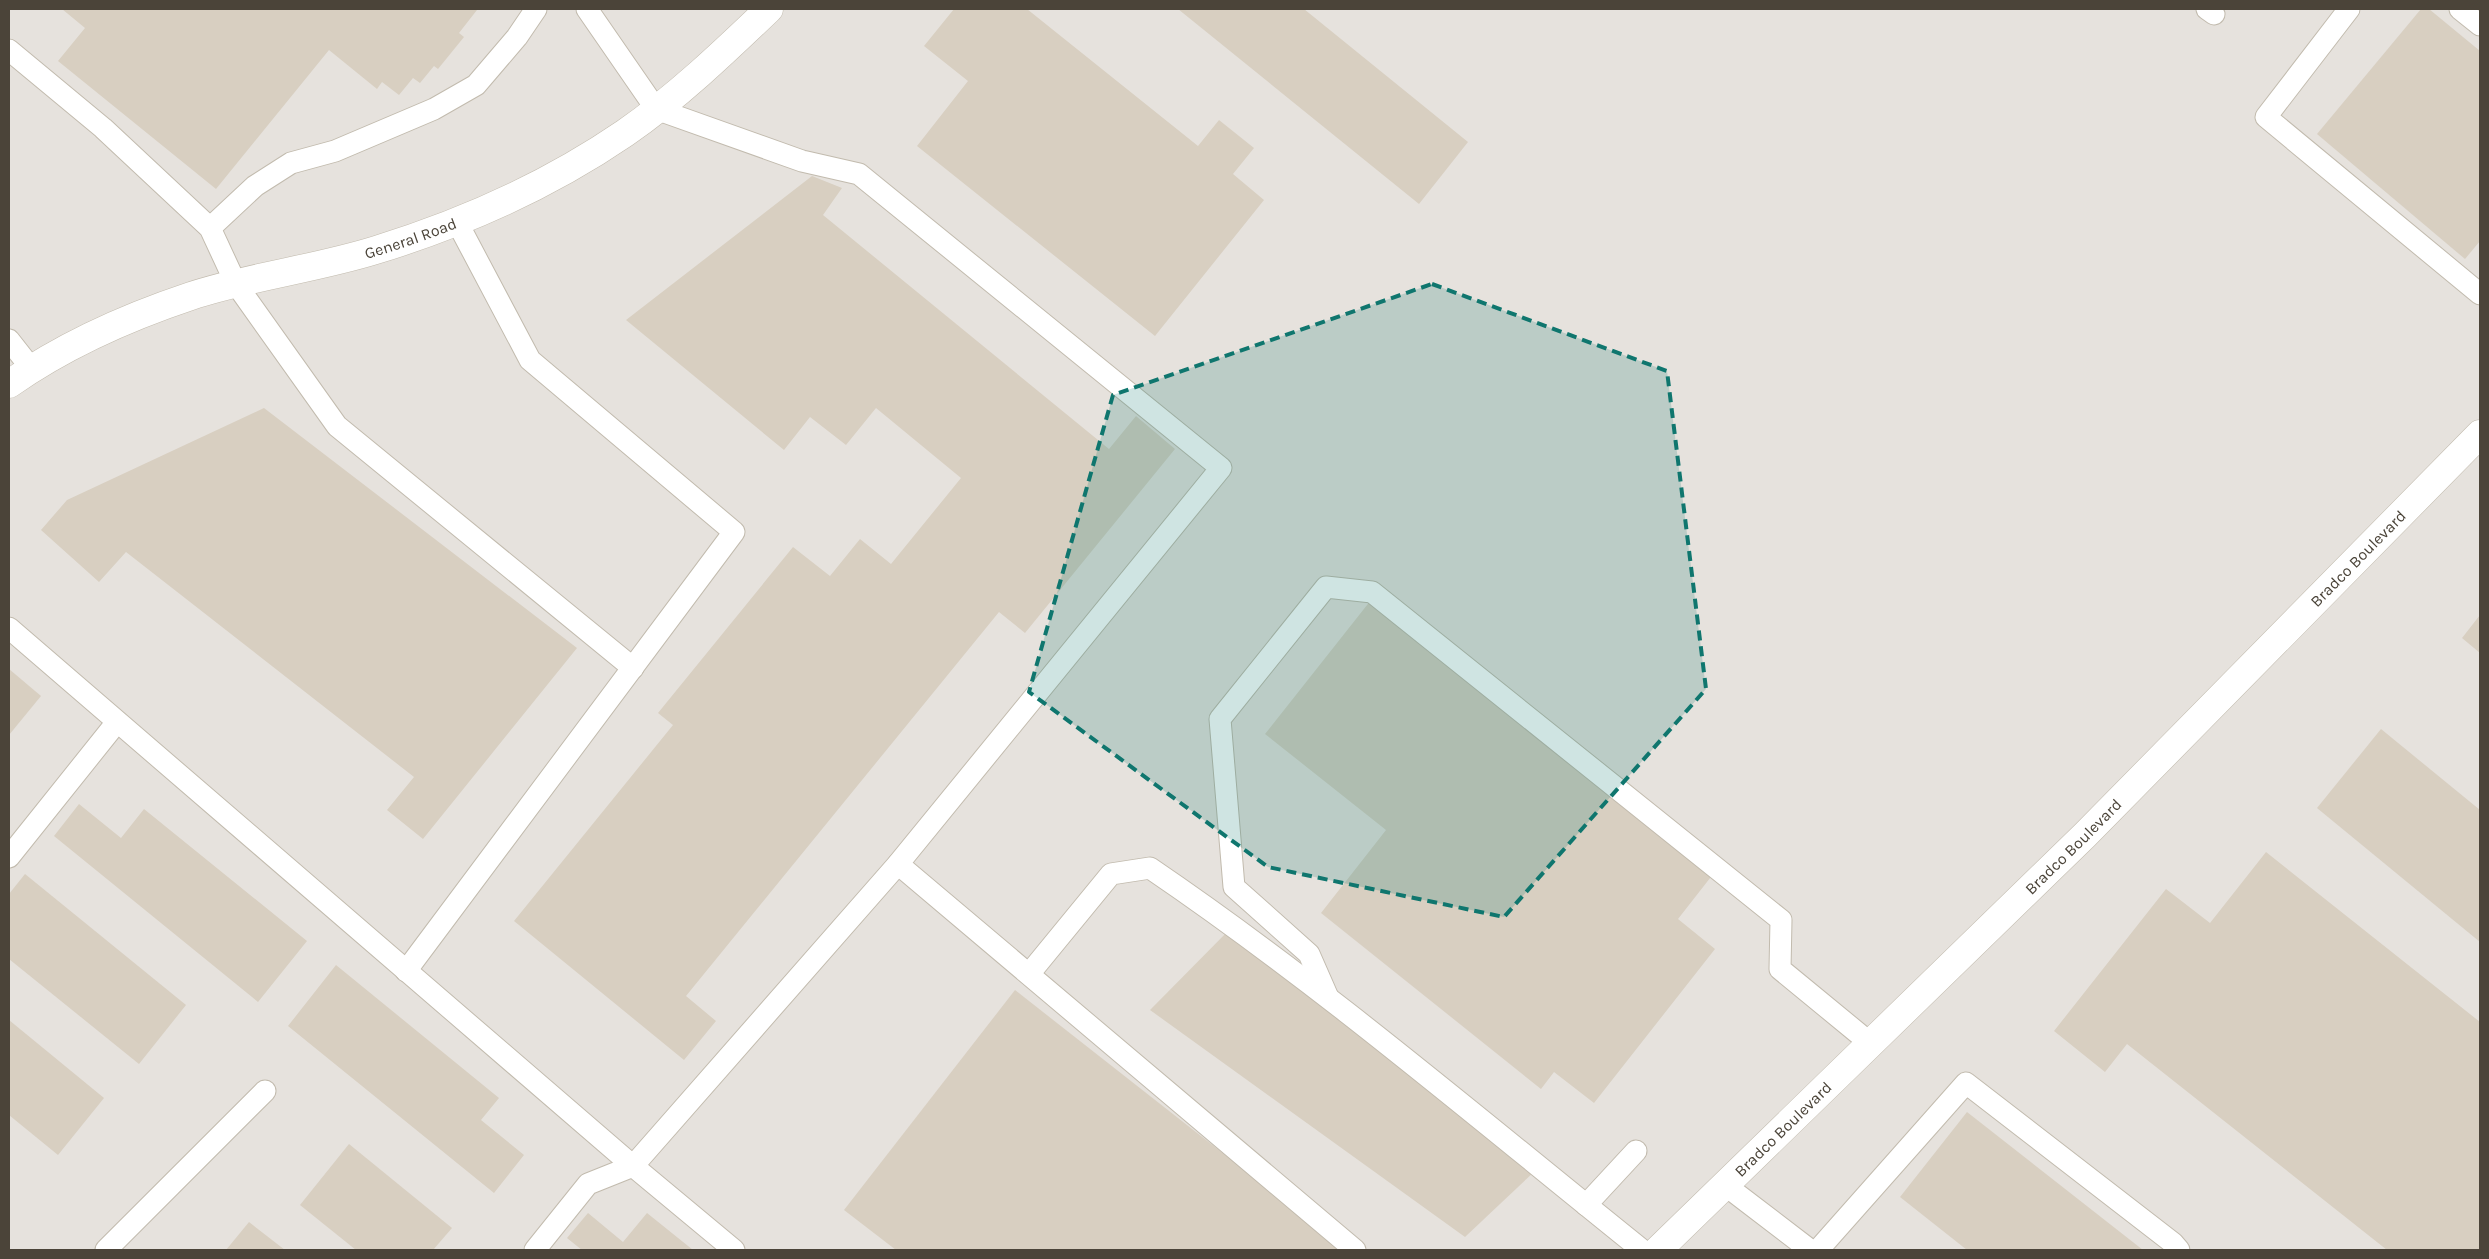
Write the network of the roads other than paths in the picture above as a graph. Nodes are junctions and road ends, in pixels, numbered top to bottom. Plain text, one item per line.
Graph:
1 (536, 9) edge
2 (587, 9) edge
3 (769, 9) edge
4 (2349, 9) edge
5 (2460, 9) edge
6 (2480, 25) edge
7 (9, 50) edge
8 (656, 109) junction
9 (457, 222) junction
10 (210, 228) junction
11 (236, 284) junction
12 (2480, 294) edge
13 (9, 340) edge
14 (31, 368) junction
15 (9, 384) edge
16 (2480, 434) edge
17 (9, 628) edge
18 (633, 668) junction
19 (117, 722) junction
20 (9, 857) edge
21 (898, 864) junction
22 (406, 971) junction
23 (1029, 974) junction
24 (1327, 995) junction
25 (1870, 1043) junction
26 (265, 1091) dead end
27 (1636, 1151) dead end
28 (633, 1166) junction
29 (1724, 1185) junction
30 (1586, 1205) junction
31 (106, 1250) edge
32 (535, 1250) edge
33 (734, 1250) edge
34 (1355, 1250) edge
35 (1642, 1250) edge
36 (1658, 1250) edge
37 (1810, 1250) edge
38 (1818, 1250) edge
39 (2179, 1250) edge

1 - 10 lane
2 - 8 lane
3 - 8 street, General Road
4 - 12 lane
5 - 6 lane
7 - 10 lane
8 - 9 street, General Road
8 - 21 lane
9 - 11 street, General Road
9 - 18 lane
10 - 11 lane
11 - 14 street, General Road
11 - 18 lane
13 - 14 lane
14 - 15 street, General Road
16 - 25 street, Bradco Boulevard
17 - 19 lane
18 - 22 lane
19 - 20 lane
19 - 22 lane
21 - 23 lane
21 - 28 lane
22 - 28 lane
23 - 24 lane
23 - 34 lane
24 - 25 lane
24 - 30 lane
25 - 29 street, Bradco Boulevard
26 - 31 lane
27 - 30 lane
28 - 32 lane
28 - 33 lane
29 - 36 street, Bradco Boulevard
29 - 37 lane
30 - 35 lane
38 - 39 lane

